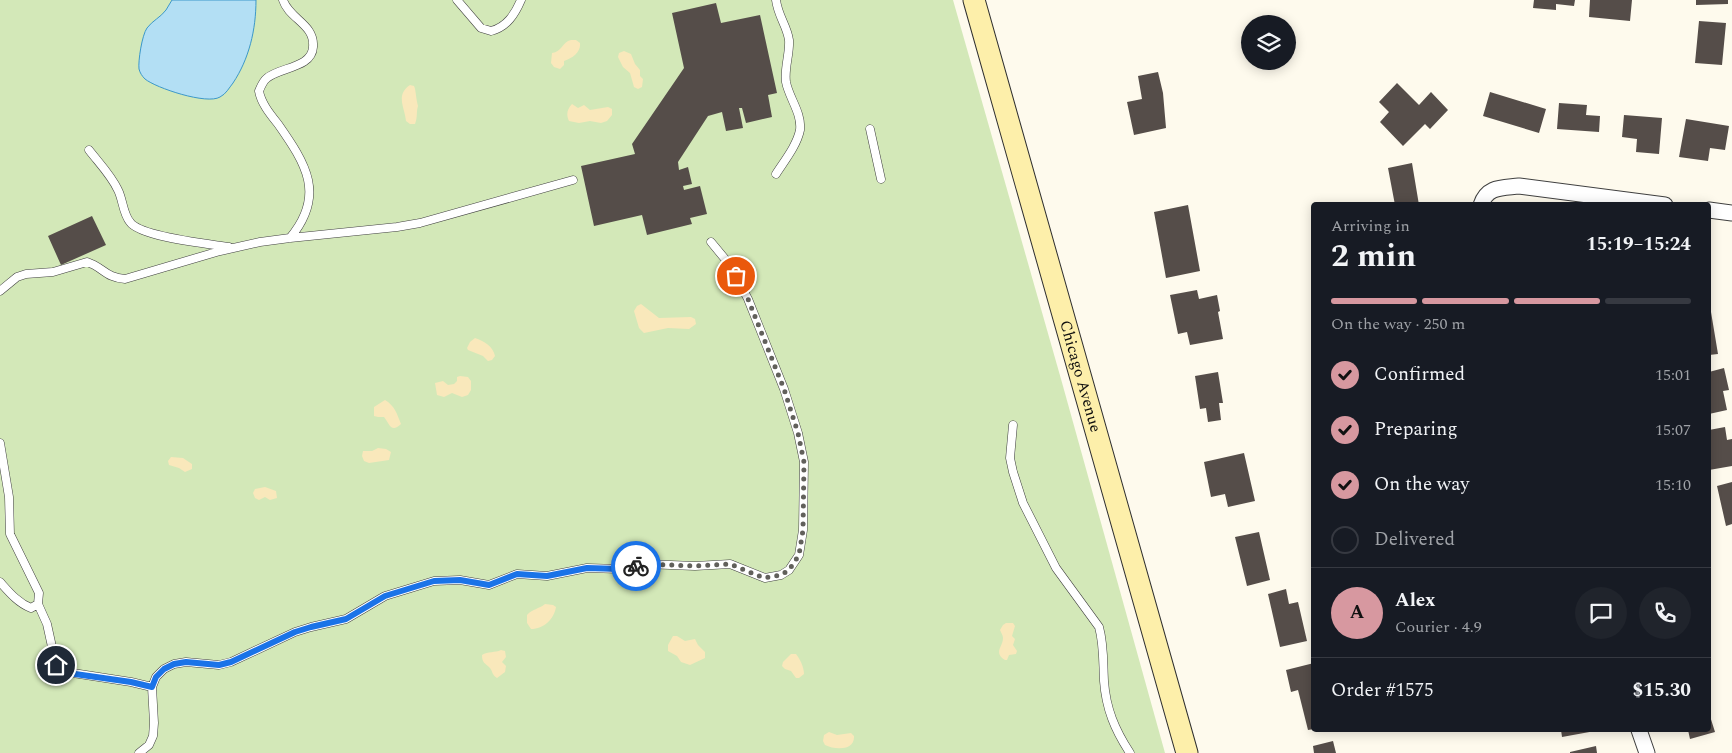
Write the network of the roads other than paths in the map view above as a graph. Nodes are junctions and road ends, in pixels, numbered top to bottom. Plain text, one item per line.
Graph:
1 (283, 0) edge
2 (457, 0) edge
3 (521, 0) edge
4 (776, 0) edge
5 (974, 0) edge
6 (870, 129) dead end
7 (89, 150) dead end
8 (776, 174) dead end
9 (881, 179) dead end
10 (573, 180) dead end
11 (1482, 202) edge
12 (1643, 202) edge
13 (1711, 210) edge
14 (1732, 213) edge
15 (290, 238) junction
16 (711, 242) dead end
17 (234, 248) junction
18 (0, 291) edge
19 (1013, 424) dead end
20 (0, 443) edge
21 (0, 582) edge
22 (38, 604) junction
23 (152, 687) junction
24 (1640, 732) edge
25 (139, 753) edge
26 (1130, 753) edge
27 (1187, 753) edge
28 (1647, 753) edge

1 - 15 lane
2 - 3 lane
4 - 8 lane
5 - 27 main road, Chicago Avenue
6 - 9 lane
7 - 17 lane
10 - 15 lane
11 - 12 street
13 - 14 street
15 - 17 lane
16 - 23 lane
17 - 18 lane
19 - 26 lane
20 - 22 lane
21 - 22 lane
22 - 23 lane
23 - 25 lane
24 - 28 street

